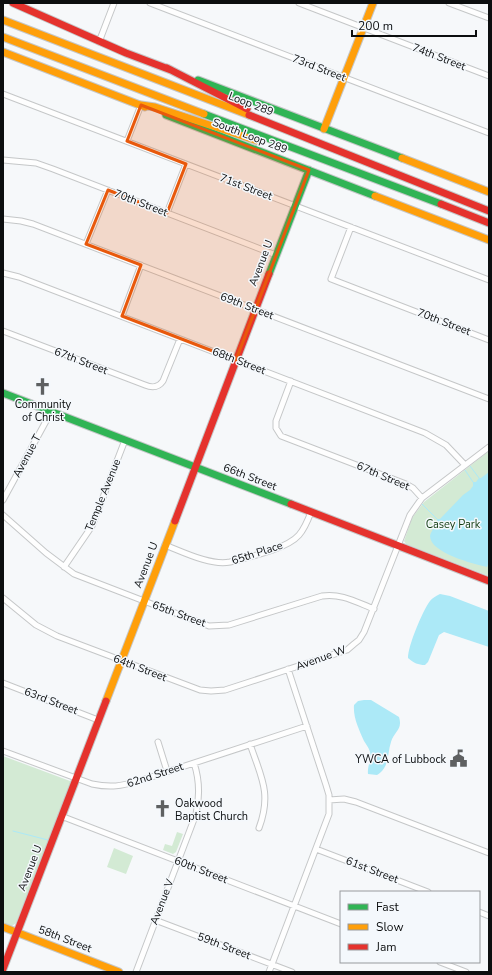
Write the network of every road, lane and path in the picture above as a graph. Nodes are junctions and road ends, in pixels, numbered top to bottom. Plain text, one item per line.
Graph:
1 (13, 3) edge
2 (114, 3) edge
3 (150, 3) edge
4 (299, 3) edge
5 (372, 3) edge
6 (449, 3) edge
7 (489, 18) edge
8 (3, 20) edge
9 (363, 28) junction
10 (3, 37) edge
11 (99, 42) junction
12 (3, 52) edge
13 (167, 68) junction
14 (489, 76) edge
15 (344, 78) junction
16 (3, 94) edge
17 (141, 105) junction
18 (324, 129) junction
19 (287, 130) junction
20 (489, 133) edge
21 (127, 141) junction
22 (3, 160) edge
23 (186, 164) junction
24 (309, 170) junction
25 (372, 179) junction
26 (108, 190) junction
27 (489, 192) edge
28 (467, 203) junction
29 (489, 205) edge
30 (295, 206) junction
31 (489, 211) edge
32 (167, 213) junction
33 (3, 219) edge
34 (489, 224) edge
35 (351, 227) junction
36 (489, 240) edge
37 (86, 244) junction
38 (276, 255) junction
39 (141, 265) junction
40 (3, 274) edge
41 (489, 280) edge
42 (255, 310) junction
43 (122, 316) junction
44 (3, 331) edge
45 (180, 339) junction
46 (489, 340) edge
47 (236, 360) junction
48 (291, 381) junction
49 (3, 393) edge
50 (489, 399) edge
51 (51, 412) junction
52 (125, 440) junction
53 (489, 447) edge
54 (465, 465) junction
55 (195, 467) junction
56 (422, 498) junction
57 (3, 500) edge
58 (311, 512) junction
59 (3, 515) edge
60 (165, 546) junction
61 (397, 546) junction
62 (64, 567) junction
63 (489, 581) edge
64 (3, 598) edge
65 (144, 601) junction
66 (374, 609) junction
67 (121, 660) junction
68 (288, 669) junction
69 (3, 683) edge
70 (98, 720) junction
71 (307, 726) junction
72 (158, 742) dead end
73 (250, 744) junction
74 (3, 751) edge
75 (194, 763) junction
76 (168, 771) junction
77 (76, 779) junction
78 (329, 800) junction
79 (61, 816) junction
80 (259, 828) dead end
81 (316, 849) junction
82 (489, 853) edge
83 (178, 861) junction
84 (425, 891) edge
85 (294, 906) junction
86 (155, 920) junction
87 (340, 924) edge
88 (3, 927) edge
89 (17, 933) junction
90 (443, 963) edge
91 (272, 964) junction
92 (3, 969) edge
93 (118, 972) edge
94 (136, 972) edge
95 (269, 972) edge
96 (292, 972) edge
97 (466, 972) edge

1 - 11 main road
2 - 11 street
3 - 15 street, 73rd Street
4 - 9 street, 74th Street
5 - 9 main road
6 - 7 street
8 - 19 main road, Loop 289
9 - 14 street, 74th Street
9 - 15 main road
10 - 25 main road
11 - 13 main road
12 - 17 main road, South Loop 289
13 - 18 main road
13 - 19 main road
15 - 18 main road
15 - 20 street, 73rd Street
16 - 21 street, 71st Street
17 - 21 street
17 - 24 main road, South Loop 289
17 - 25 main road
18 - 27 main road
19 - 28 main road, Loop 289
21 - 23 street, 71st Street
22 - 26 street, 70th Street
23 - 30 street, 71st Street
23 - 32 street
24 - 30 main road, Avenue U
24 - 36 main road, South Loop 289
25 - 34 main road
26 - 32 street, 70th Street
26 - 37 street
28 - 29 main road
28 - 31 main road, Loop 289
30 - 35 street, 71st Street
30 - 38 main road, Avenue U
32 - 38 street, 70th Street
33 - 37 street, 69th Street
35 - 41 street, 71st Street
35 - 46 street, 70th Street
37 - 39 street, 69th Street
38 - 42 main road, Avenue U
39 - 42 street, 69th Street
39 - 43 street
40 - 43 street, 68th Street
42 - 47 main road, Avenue U
42 - 50 street, 69th Street
43 - 45 street, 68th Street
44 - 45 street, 67th Street
45 - 47 street, 68th Street
47 - 48 street, 68th Street
47 - 55 main road, Avenue U
48 - 54 street, 68th Street
48 - 56 street, 67th Street
49 - 51 main road, 66th Street
51 - 52 main road, 66th Street
51 - 57 street, Avenue T
52 - 55 main road, 66th Street
52 - 62 street, Temple Avenue
53 - 54 street, Avenue W
54 - 56 street, Avenue W
55 - 58 main road, 66th Street
55 - 60 main road, Avenue U
56 - 61 street, Avenue W
58 - 60 street, 65th Place
58 - 61 main road, 66th Street
59 - 62 street, 65th Street
60 - 65 main road, Avenue U
61 - 63 main road, 66th Street
61 - 66 street, Avenue W
62 - 65 street, 65th Street
64 - 67 street, 64th Street
65 - 66 street, 65th Street
65 - 67 main road, Avenue U
66 - 68 street, Avenue W
67 - 68 street, 64th Street
67 - 70 main road, Avenue U
68 - 71 street, Avenue W
69 - 70 street, 63rd Street
70 - 77 main road, Avenue U
71 - 73 street, 62nd Street
71 - 78 street, Avenue W
72 - 76 street
73 - 75 street, 62nd Street
73 - 80 street
74 - 77 street, 62nd Street
75 - 76 street, 62nd Street
75 - 83 street, Avenue V
76 - 77 street, 62nd Street
77 - 79 main road, Avenue U
78 - 81 street, Avenue W
78 - 82 street
79 - 83 street, 60th Street
79 - 89 main road, Avenue U
81 - 84 street, 61st Street
81 - 85 street, Avenue W
83 - 85 street, 60th Street
83 - 86 street, Avenue V
85 - 87 street, 60th Street
85 - 91 street, Avenue W
86 - 91 street, 59th Street
86 - 94 street, Avenue V
88 - 89 main road, 58th Street
89 - 92 main road, Avenue U
89 - 93 main road, 58th Street
90 - 97 street
91 - 95 street, Avenue W
91 - 96 street, 59th Street

